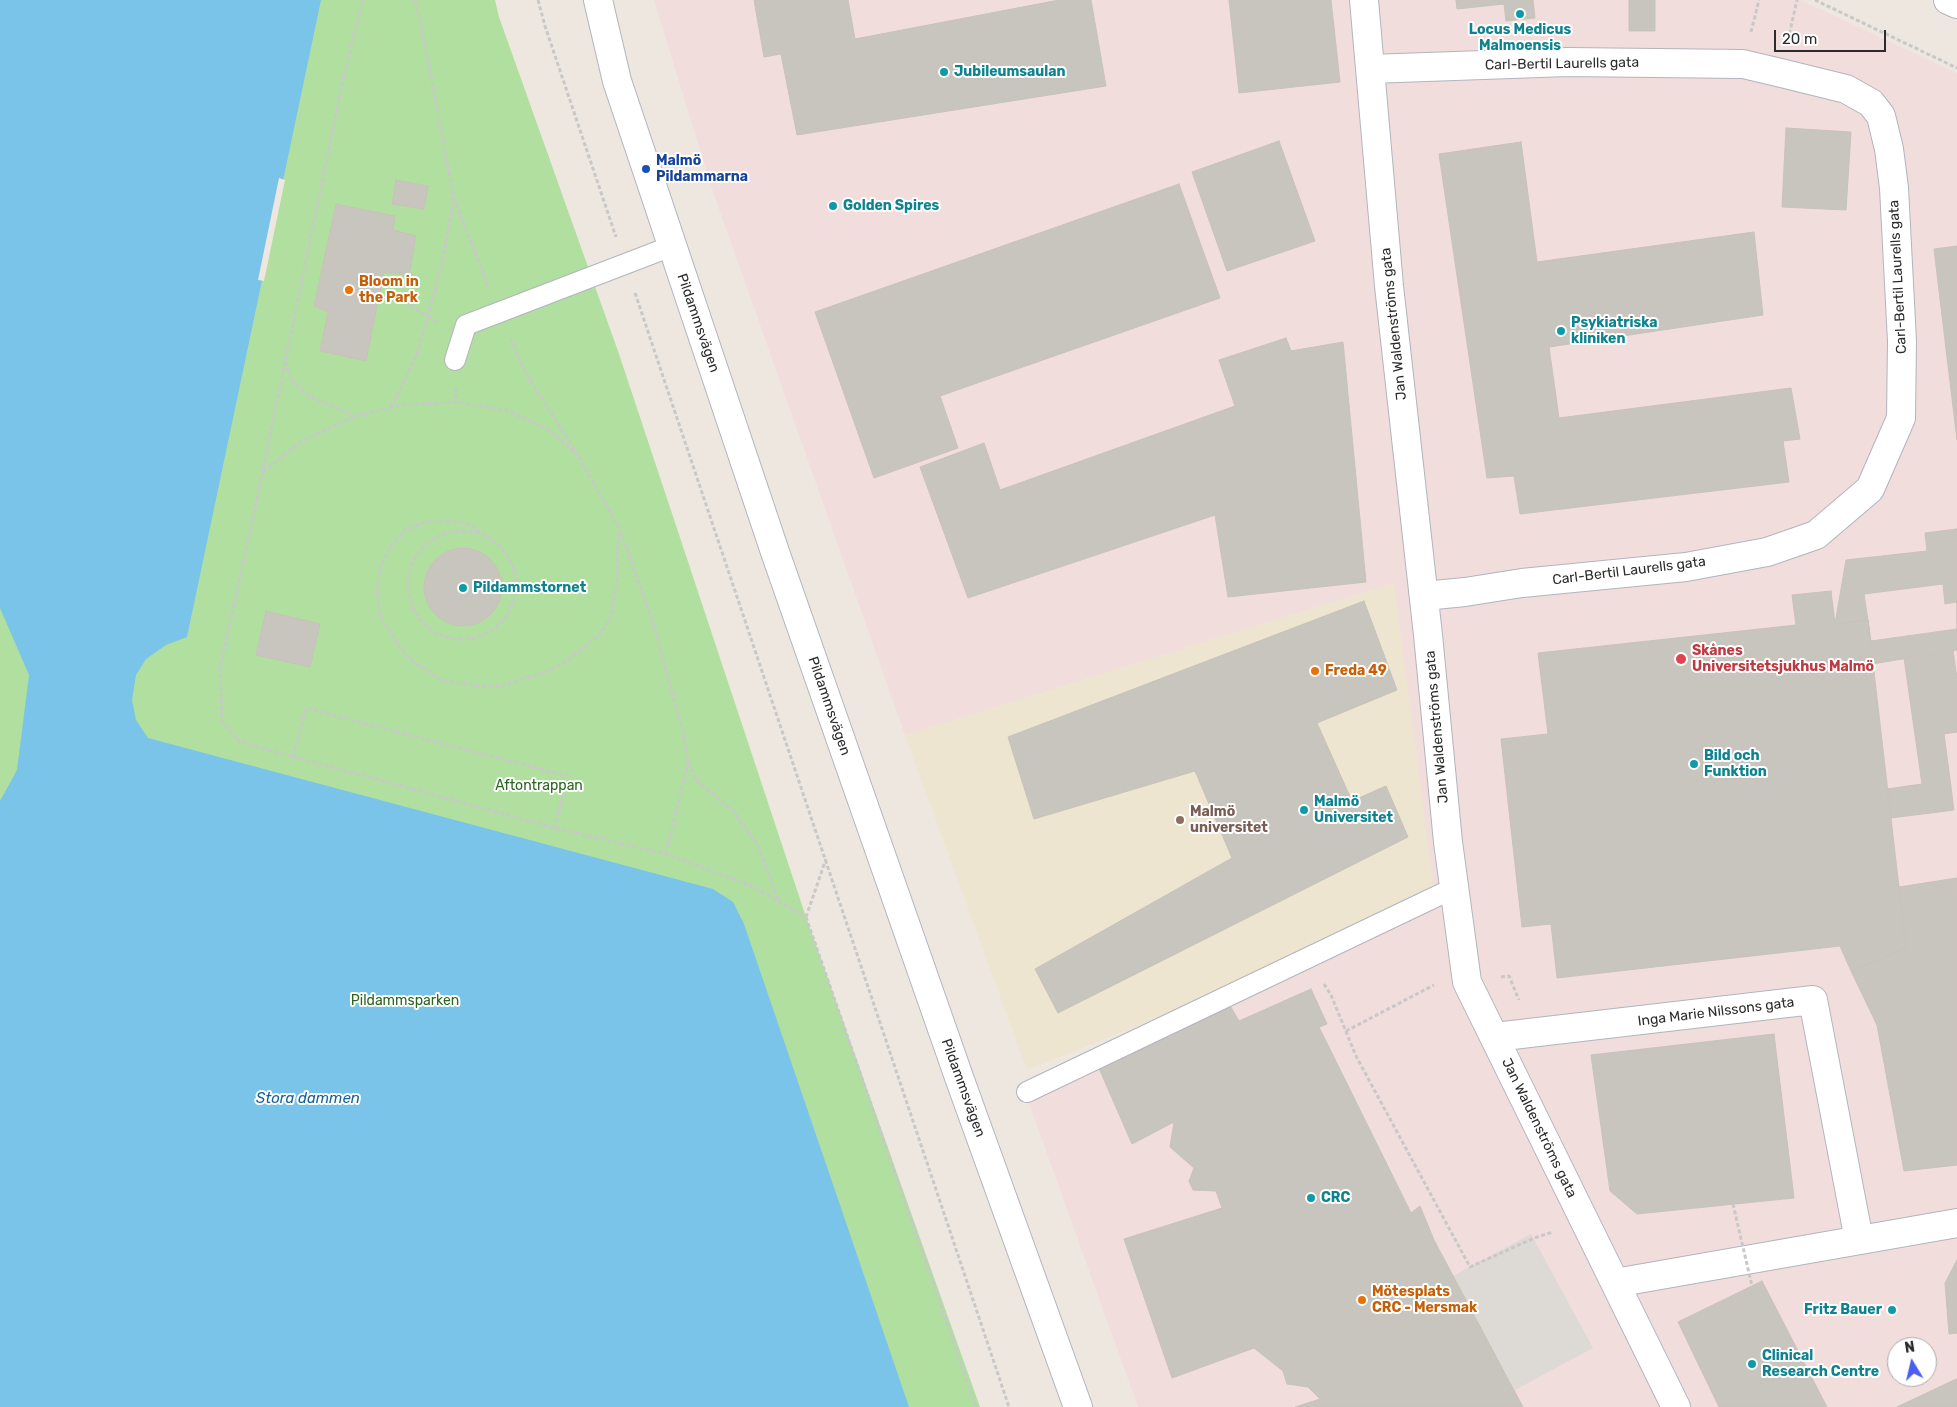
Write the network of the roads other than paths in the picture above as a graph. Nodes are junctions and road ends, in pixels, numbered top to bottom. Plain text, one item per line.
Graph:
1 (598, 0) edge
2 (1364, 0) edge
3 (1948, 0) edge
4 (1957, 4) edge
5 (1370, 69) junction
6 (672, 246) junction
7 (455, 360) dead end
8 (1424, 596) junction
9 (1454, 888) junction
10 (1495, 1038) junction
11 (1027, 1092) dead end
12 (1957, 1223) edge
13 (1859, 1240) junction
14 (1615, 1283) junction
15 (1078, 1407) edge
16 (1676, 1407) edge

1 - 6 street, Pildammsvägen
2 - 5 street, Jan Waldenströms gata
3 - 4 street
5 - 8 street, Jan Waldenströms gata
5 - 8 street, Carl-Bertil Laurells gata
6 - 7 lane
6 - 15 street, Pildammsvägen
8 - 9 street, Jan Waldenströms gata
9 - 10 street, Jan Waldenströms gata
9 - 11 lane
10 - 13 street, Inga Marie Nilssons gata
10 - 14 street, Jan Waldenströms gata
12 - 13 street
13 - 14 street
14 - 16 street, Jan Waldenströms gata

